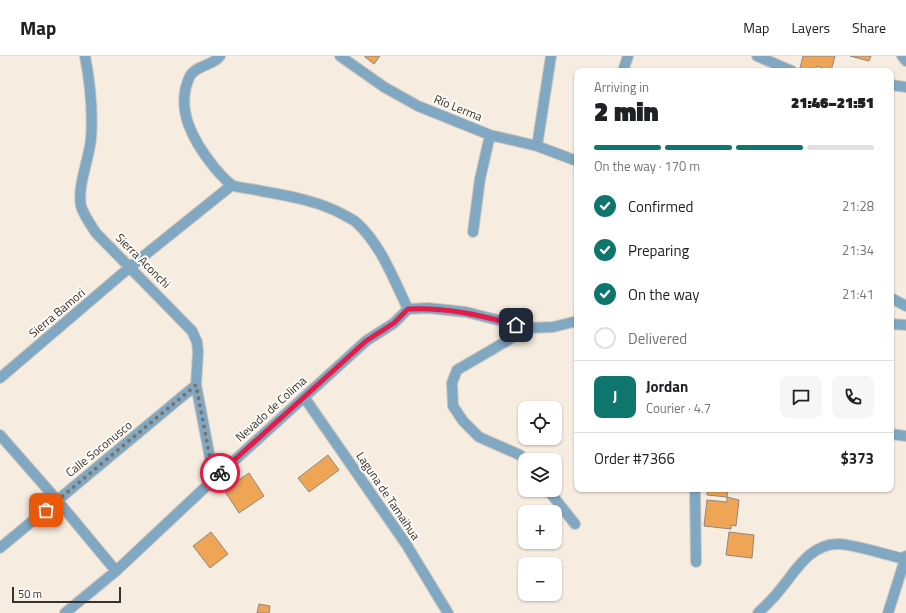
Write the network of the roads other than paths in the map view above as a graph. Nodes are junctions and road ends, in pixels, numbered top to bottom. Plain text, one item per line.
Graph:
1 (86, 56) edge
2 (220, 56) edge
3 (340, 56) edge
4 (551, 56) edge
5 (628, 56) edge
6 (758, 56) edge
7 (902, 56) edge
8 (906, 61) edge
9 (624, 68) edge
10 (785, 68) edge
11 (894, 85) edge
12 (906, 87) edge
13 (490, 135) junction
14 (537, 146) junction
15 (574, 159) edge
16 (232, 185) junction
17 (474, 232) dead end
18 (130, 267) junction
19 (894, 300) edge
20 (906, 306) edge
21 (408, 309) junction
22 (574, 322) edge
23 (894, 324) edge
24 (906, 325) edge
25 (529, 328) junction
26 (0, 378) edge
27 (196, 385) junction
28 (304, 397) junction
29 (894, 434) edge
30 (0, 436) edge
31 (906, 436) edge
32 (518, 454) edge
33 (214, 479) junction
34 (695, 492) edge
35 (554, 497) edge
36 (57, 500) junction
37 (575, 524) dead end
38 (0, 548) edge
39 (905, 558) edge
40 (696, 562) dead end
41 (116, 571) junction
42 (65, 613) edge
43 (448, 613) edge
44 (758, 613) edge
45 (888, 613) edge

1 - 18 street, Sierra Aconchi
2 - 16 street
3 - 13 street, Río Lerma
4 - 14 street
5 - 9 street
6 - 10 street
7 - 8 street
11 - 12 street
13 - 14 street, Río Lerma
13 - 17 street
14 - 15 street, Río Lerma
16 - 18 street, Sierra Bamori
16 - 21 street
18 - 26 street, Sierra Bamori
18 - 27 street, Sierra Aconchi
19 - 20 street
21 - 25 street
21 - 28 street, Nevado de Colima
22 - 25 street
23 - 24 street
25 - 32 street
27 - 33 street, Sierra Aconchi
27 - 36 street, Calle Soconusco
28 - 33 street, Nevado de Colima
28 - 43 street, Laguna de Tamaihua
29 - 31 street
30 - 36 street
33 - 41 street, Nevado de Colima
34 - 40 street
35 - 37 street
36 - 38 street, Calle Soconusco
36 - 41 street
39 - 44 street
39 - 45 street
41 - 42 street, Nevado de Colima

